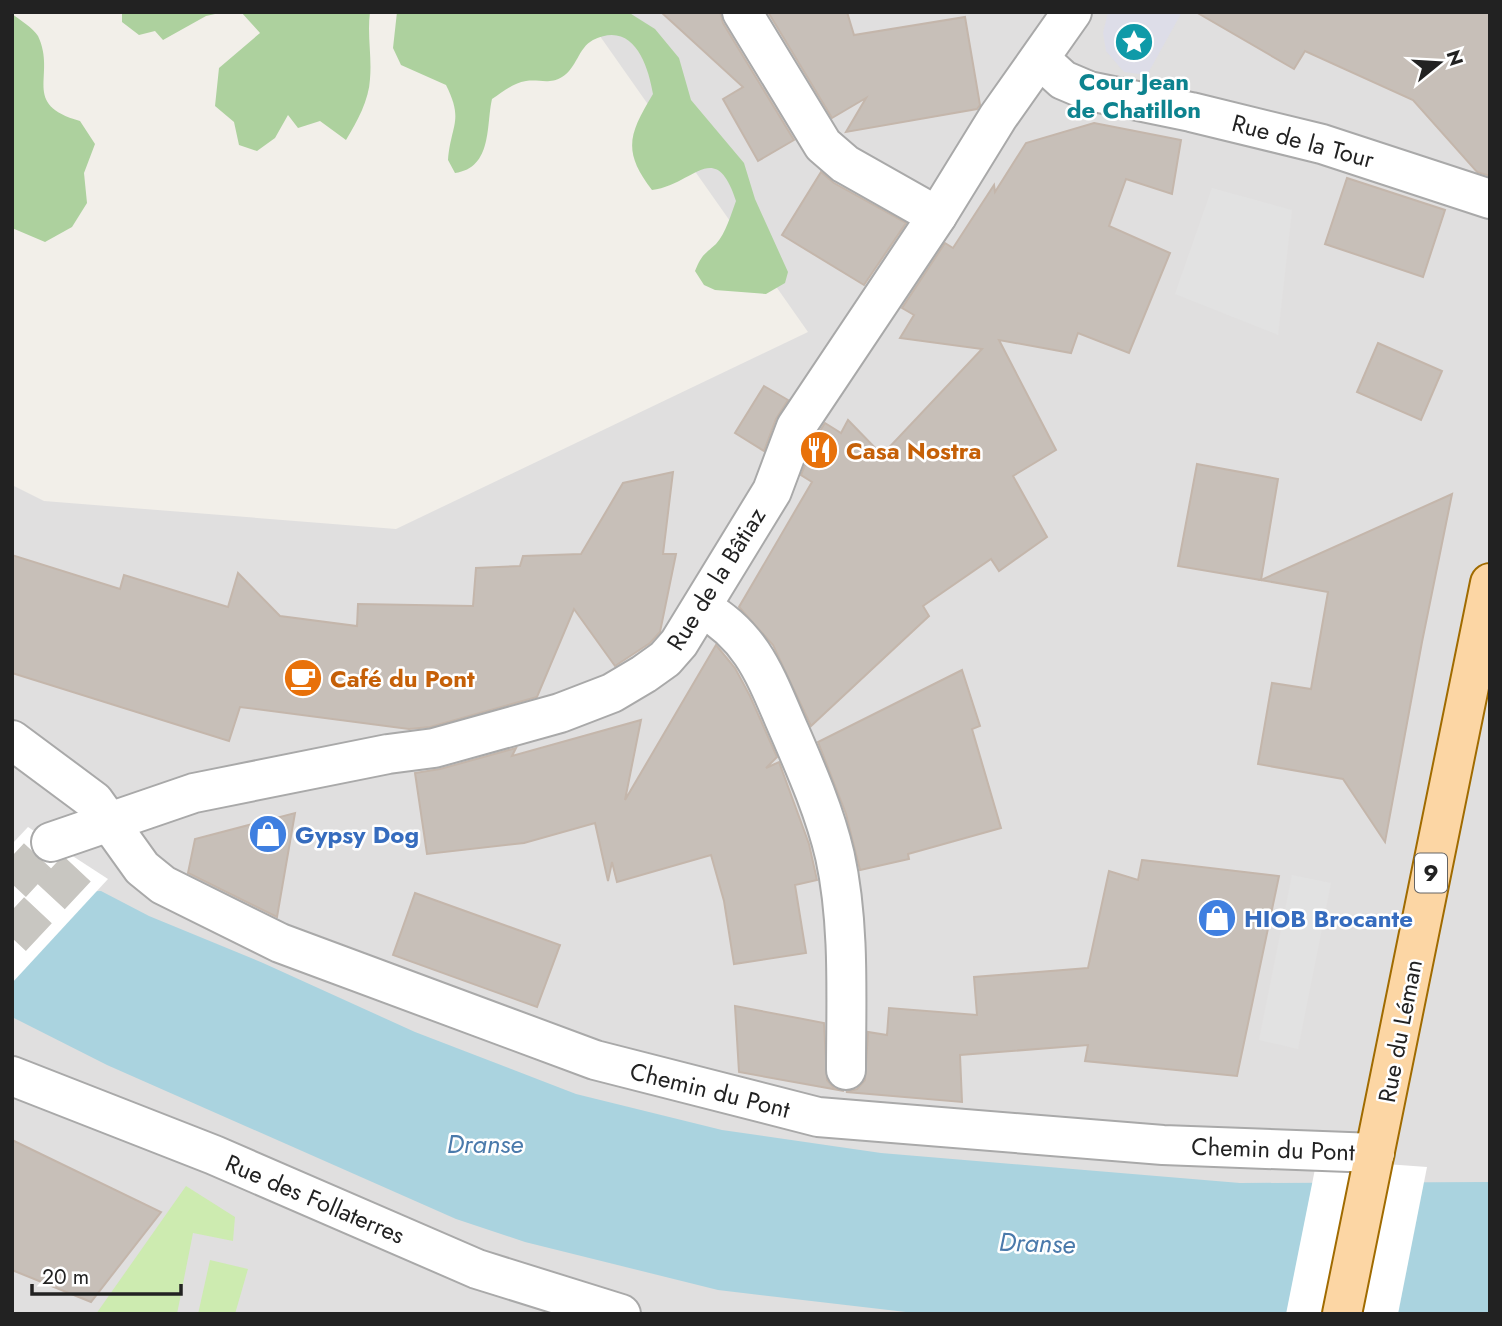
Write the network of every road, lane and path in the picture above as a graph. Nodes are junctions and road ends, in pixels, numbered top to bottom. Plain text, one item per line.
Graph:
1 (742, 12) edge
2 (1072, 12) edge
3 (1040, 59) junction
4 (1490, 199) edge
5 (937, 216) junction
6 (1490, 583) edge
7 (702, 608) junction
8 (12, 740) edge
9 (109, 821) junction
10 (51, 842) tunnel mouth
11 (83, 862) tunnel mouth
12 (846, 1070) dead end
13 (12, 1076) edge
14 (1374, 1158) junction
15 (621, 1314) edge
16 (1342, 1314) edge

1 - 5 street
2 - 3 street
3 - 4 street, Rue de la Tour
3 - 5 street, Rue de la Bâtiaz
5 - 7 street, Rue de la Bâtiaz
6 - 14 main road, Rue du Léman / 9
7 - 9 street, Rue de la Bâtiaz
7 - 12 street
8 - 9 street, Chemin du Pont
9 - 10 street, Rue de la Bâtiaz
9 - 11 street
9 - 14 street, Chemin du Pont
13 - 15 street, Rue des Follaterres
14 - 16 main road, Rue du Léman / 9

